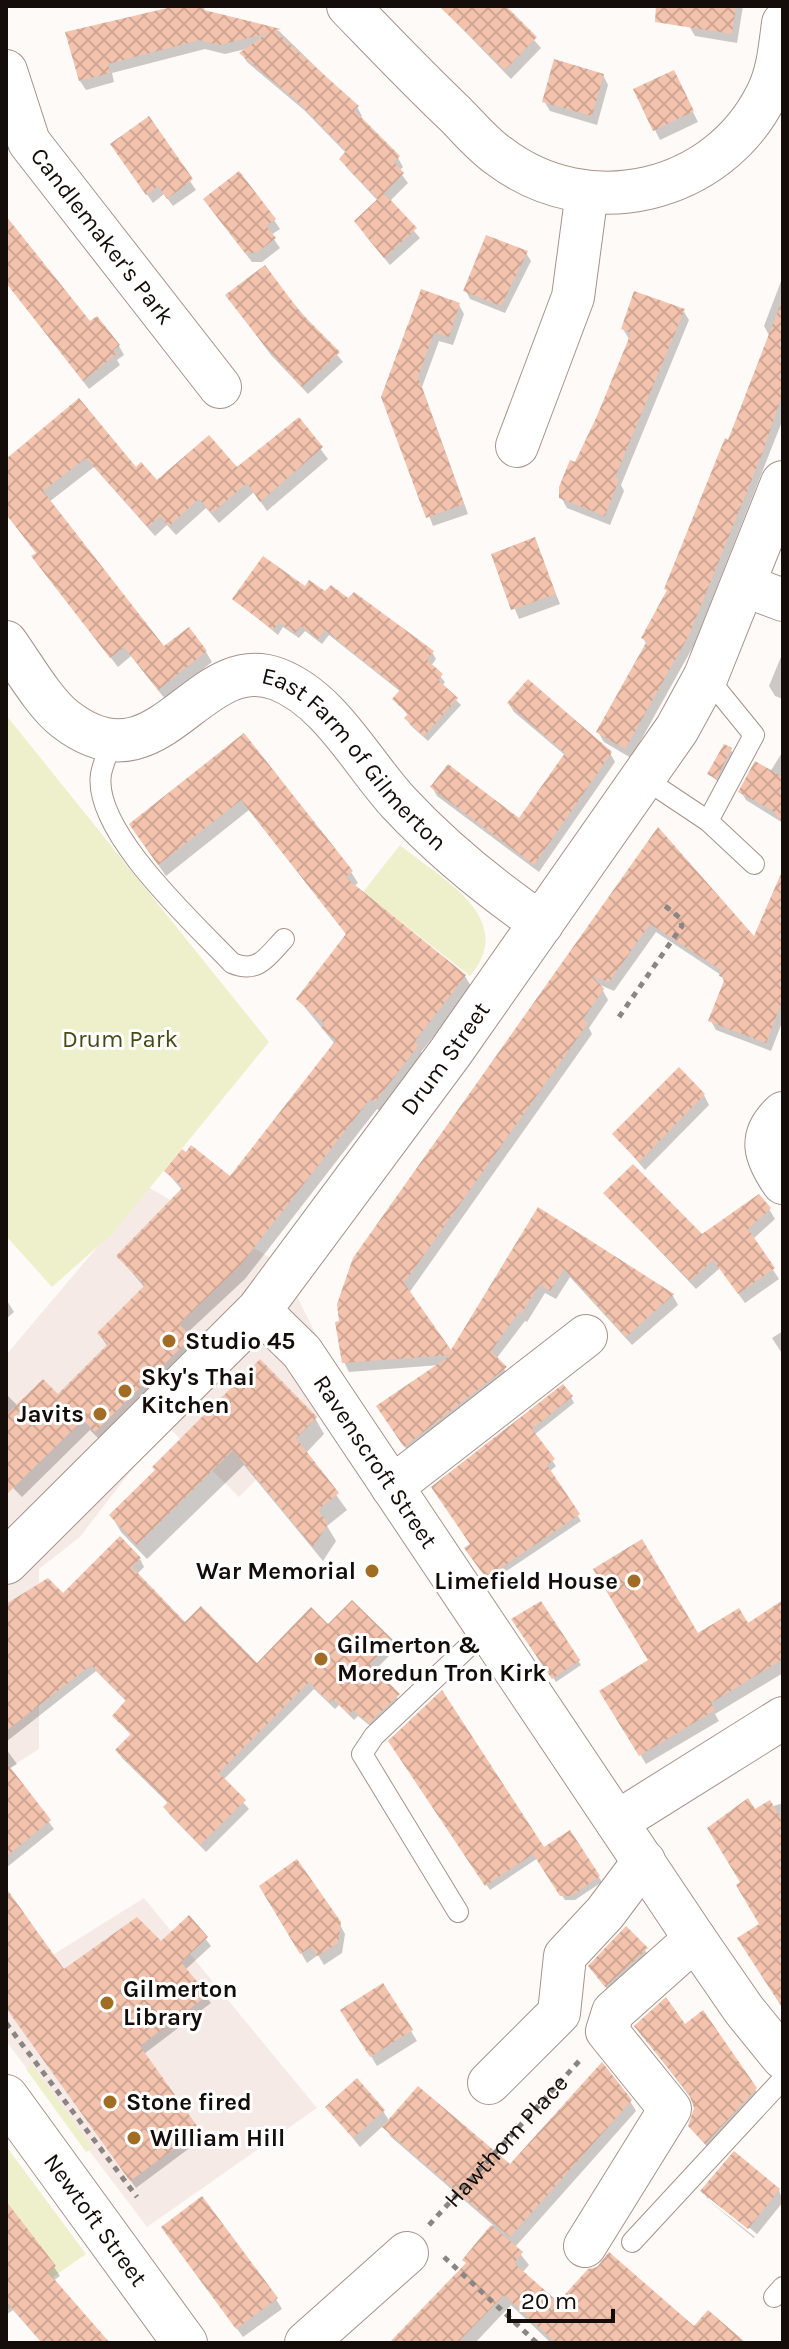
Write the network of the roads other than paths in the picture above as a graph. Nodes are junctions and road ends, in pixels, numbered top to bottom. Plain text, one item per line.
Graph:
1 (348, 6) edge
2 (781, 49) edge
3 (6, 71) edge
4 (587, 192) junction
5 (220, 387) dead end
6 (517, 446) dead end
7 (783, 483) edge
8 (743, 585) junction
9 (783, 600) edge
10 (6, 642) edge
11 (706, 676) junction
12 (113, 739) junction
13 (645, 779) junction
14 (708, 821) junction
15 (754, 864) dead end
16 (542, 924) junction
17 (284, 939) dead end
18 (783, 1113) edge
19 (783, 1183) edge
20 (259, 1310) junction
21 (586, 1336) dead end
22 (392, 1487) junction
23 (6, 1562) edge
24 (487, 1629) junction
25 (783, 1718) edge
26 (617, 1822) junction
27 (644, 1861) junction
28 (458, 1912) dead end
29 (695, 1939) junction
30 (783, 2058) edge
31 (783, 2079) edge
32 (489, 2083) dead end
33 (6, 2097) edge
34 (632, 2242) dead end
35 (414, 2244) road end
36 (585, 2246) dead end
37 (185, 2343) edge
38 (306, 2343) edge

1 - 4 street
2 - 4 street
3 - 5 street, Candlemaker's Park
4 - 6 street
7 - 8 main road, Drum Street
8 - 9 street
8 - 11 main road, Drum Street
10 - 12 street, East Farm of Gilmerton
11 - 13 main road, Drum Street
11 - 14 lane
12 - 16 street, East Farm of Gilmerton
12 - 17 lane
13 - 14 lane
13 - 16 main road, Drum Street
14 - 15 lane
16 - 20 main road, Drum Street
18 - 19 street
20 - 22 street, Ravenscroft Street
20 - 23 main road, Drum Street
21 - 22 street
22 - 24 street, Ravenscroft Street
24 - 26 street, Ravenscroft Street
24 - 28 lane
25 - 26 street
26 - 27 street, Ravenscroft Street
27 - 29 street, Ravenscroft Street
27 - 32 street
29 - 30 street, Ravenscroft Street
29 - 36 street
31 - 34 lane
33 - 37 main road, Newtoft Street
35 - 38 street

